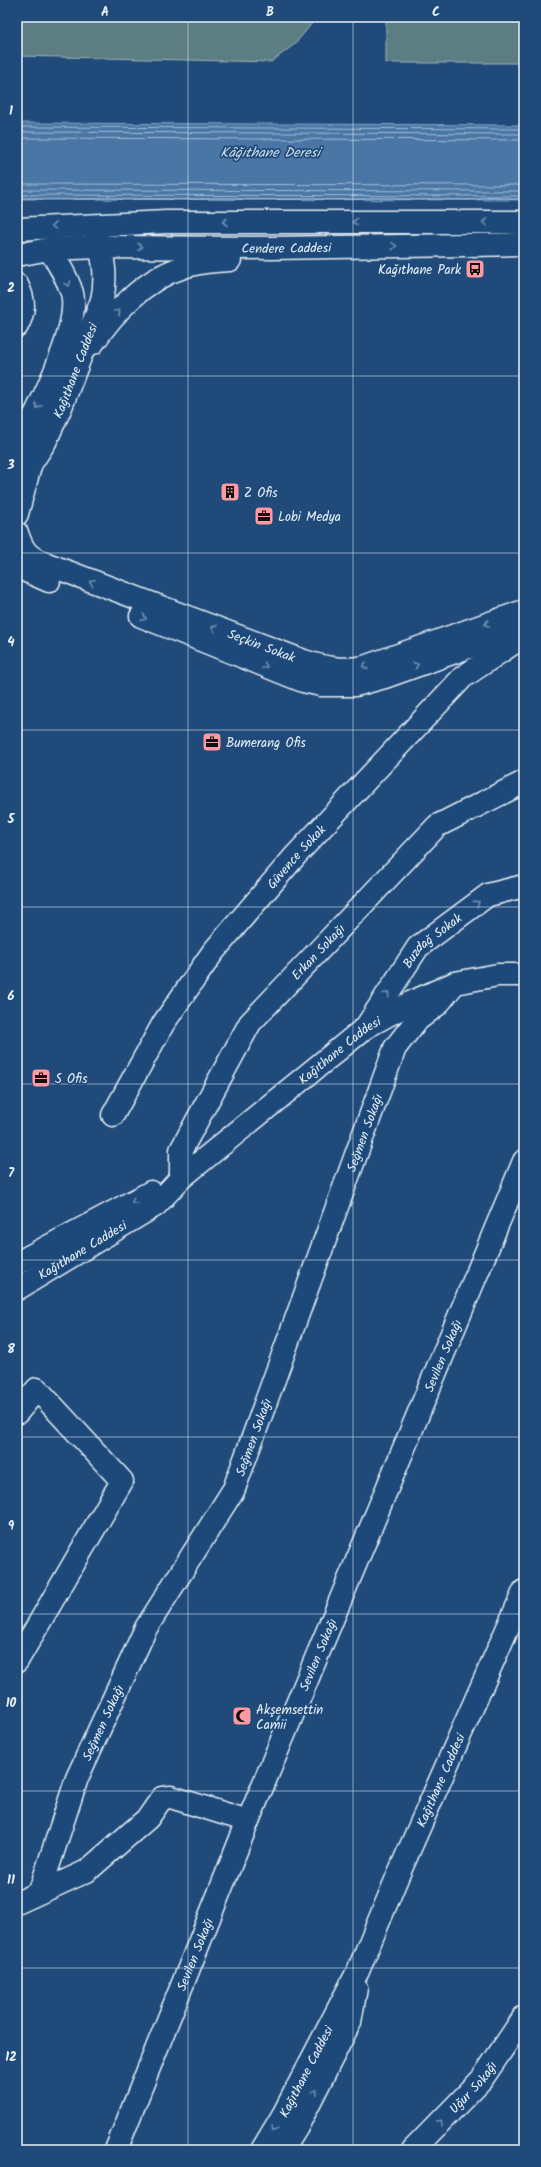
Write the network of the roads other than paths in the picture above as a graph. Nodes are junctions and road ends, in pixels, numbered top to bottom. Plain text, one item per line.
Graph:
1 (524, 222) edge
2 (92, 224) junction
3 (17, 229) edge
4 (524, 244) edge
5 (101, 247) junction
6 (270, 248) junction
7 (49, 249) junction
8 (17, 255) edge
9 (17, 285) edge
10 (17, 326) edge
11 (78, 366) junction
12 (17, 448) edge
13 (30, 466) junction
14 (17, 485) edge
15 (17, 514) edge
16 (17, 534) edge
17 (17, 567) edge
18 (524, 611) edge
19 (524, 627) edge
20 (524, 636) edge
21 (524, 782) edge
22 (524, 886) edge
23 (524, 975) edge
24 (455, 983) junction
25 (366, 1027) junction
26 (113, 1115) dead end
27 (524, 1161) edge
28 (182, 1178) junction
29 (17, 1263) edge
30 (17, 1289) edge
31 (17, 1413) edge
32 (524, 1591) edge
33 (17, 1661) edge
34 (248, 1821) junction
35 (40, 1891) junction
36 (17, 1903) edge
37 (358, 1971) junction
38 (524, 2017) edge
39 (116, 2150) edge
40 (262, 2150) edge
41 (282, 2150) edge
42 (413, 2150) edge

1 -> 2 street, Cendere Caddesi
2 -> 3 street, Cendere Caddesi
2 - 5 street, Kağıthane Caddesi
6 -> 4 street, Cendere Caddesi
5 -> 6 street, Cendere Caddesi
5 - 7 street, Cendere Caddesi
5 - 11 street, Kağıthane Caddesi
11 -> 6 street
7 - 8 street, Cendere Caddesi
7 -> 12 street, Kağıthane Caddesi
9 - 10 street
11 - 13 street, Kağıthane Caddesi
13 - 14 street, Kağıthane Caddesi
13 - 15 street
18 -> 16 street, Seçkin Sokak
17 -> 19 street, Seçkin Sokak
20 - 26 street, Güvence Sokak
21 - 28 street, Erkan Sokağı
25 -> 22 street, Buzdağ Sokak
23 - 24 street, Kağıthane Caddesi
24 - 25 street, Kağıthane Caddesi
24 - 35 street, Seğmen Sokağı
25 - 28 street, Kağıthane Caddesi
27 - 34 street, Sevilen Sokağı
28 -> 29 street, Kağıthane Caddesi
28 - 30 street, Kağıthane Caddesi
31 - 33 street
32 - 37 street, Kağıthane Caddesi
34 - 35 street
34 - 39 street, Sevilen Sokağı
35 - 36 street
37 -> 40 street, Kağıthane Caddesi
41 -> 37 street, Kağıthane Caddesi
42 -> 38 street, Uğur Sokağı

